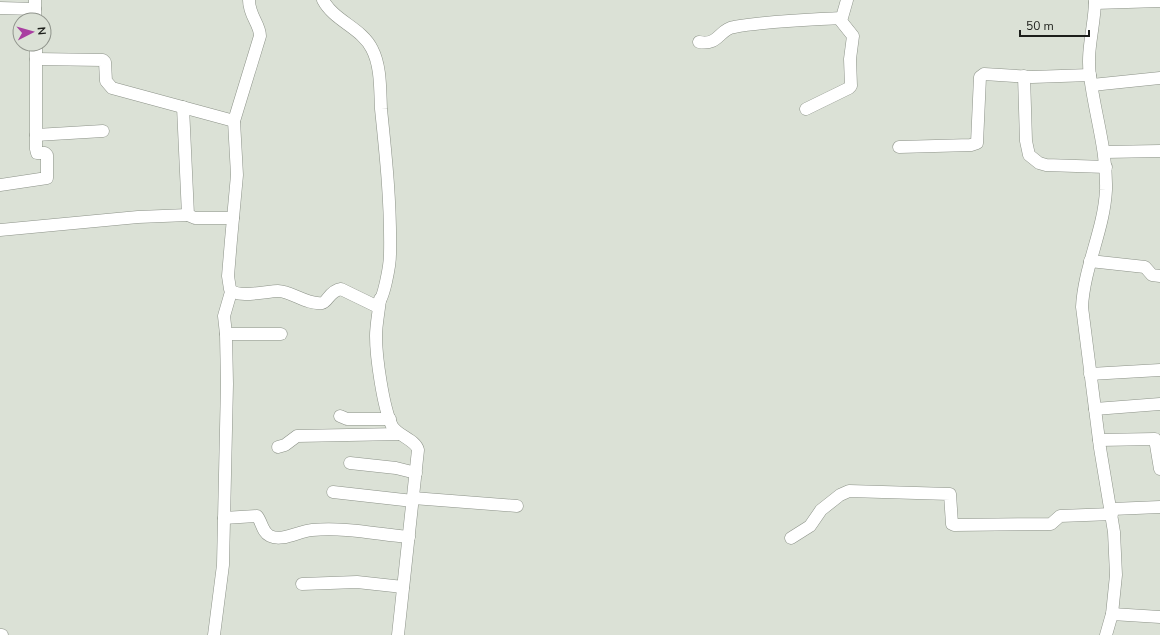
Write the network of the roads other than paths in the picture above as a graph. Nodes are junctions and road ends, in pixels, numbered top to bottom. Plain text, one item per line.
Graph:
1 (249, 0) edge
2 (323, 0) edge
3 (847, 0) edge
4 (1160, 1) edge
5 (1095, 2) edge
6 (0, 8) edge
7 (35, 10) edge
8 (841, 18) junction
9 (700, 42) dead end
10 (36, 52) edge
11 (36, 59) junction
12 (1024, 76) junction
13 (1160, 78) edge
14 (1090, 80) junction
15 (183, 107) junction
16 (806, 109) dead end
17 (234, 121) junction
18 (103, 131) dead end
19 (36, 135) junction
20 (899, 147) dead end
21 (1160, 151) edge
22 (1105, 152) junction
23 (1106, 167) junction
24 (0, 185) edge
25 (188, 216) junction
26 (233, 218) junction
27 (0, 230) edge
28 (1090, 261) junction
29 (1160, 276) edge
30 (231, 292) junction
31 (380, 299) junction
32 (226, 334) junction
33 (281, 334) dead end
34 (1160, 370) edge
35 (1090, 374) junction
36 (1160, 404) edge
37 (1095, 408) junction
38 (340, 416) dead end
39 (390, 419) junction
40 (399, 434) junction
41 (1099, 440) junction
42 (278, 447) dead end
43 (350, 463) dead end
44 (1160, 469) edge
45 (416, 473) junction
46 (333, 492) dead end
47 (413, 500) junction
48 (517, 506) dead end
49 (1160, 507) edge
50 (1112, 512) junction
51 (224, 518) junction
52 (409, 537) junction
53 (791, 538) dead end
54 (302, 584) dead end
55 (403, 587) junction
56 (1112, 614) junction
57 (1160, 617) edge
58 (214, 635) edge
59 (398, 635) edge
60 (1106, 635) edge

1 - 17 street
2 - 31 street
3 - 8 street
4 - 5 street
5 - 14 street
6 - 7 street
8 - 9 street
8 - 16 street
10 - 11 street
11 - 15 street
11 - 19 street
12 - 14 street
12 - 20 street
12 - 23 street
13 - 14 street
14 - 22 street
15 - 17 street
15 - 25 street
17 - 26 street
18 - 19 street
19 - 24 street
21 - 22 street
22 - 23 street
23 - 28 street
25 - 26 street
25 - 27 street
26 - 30 street
28 - 29 street
28 - 35 street
30 - 31 street
30 - 32 street
31 - 39 street
32 - 33 street
32 - 51 street
34 - 35 street
35 - 37 street
36 - 37 street
37 - 41 street
38 - 39 street
39 - 40 street
40 - 42 street
40 - 45 street
41 - 44 street
41 - 50 street
43 - 45 street
45 - 47 street
46 - 47 street
47 - 48 street
47 - 52 street
49 - 50 street
50 - 53 street
50 - 56 street
51 - 52 street
51 - 58 street
52 - 55 street
54 - 55 street
55 - 59 street
56 - 57 street
56 - 60 street

